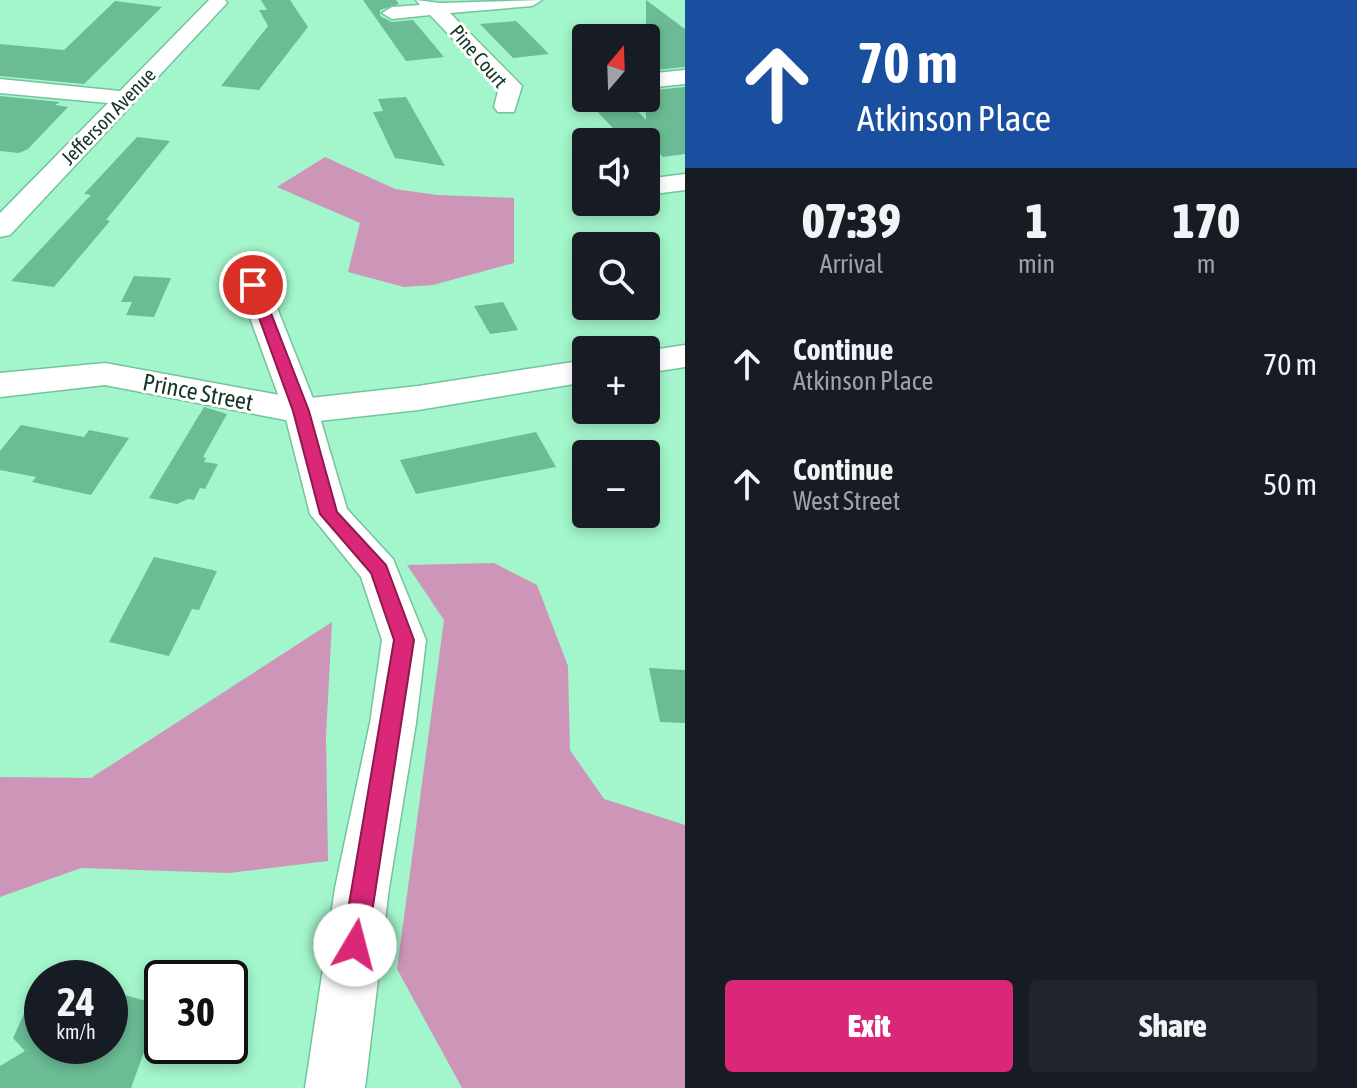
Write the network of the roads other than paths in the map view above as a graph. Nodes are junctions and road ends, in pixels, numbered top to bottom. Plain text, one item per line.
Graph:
1 (532, 0) edge
2 (217, 3) dead end
3 (431, 4) edge
4 (392, 13) dead end
5 (685, 77) edge
6 (660, 80) edge
7 (0, 86) edge
8 (125, 98) junction
9 (506, 107) dead end
10 (685, 182) edge
11 (660, 185) edge
12 (0, 229) edge
13 (253, 285) dead end
14 (685, 356) edge
15 (660, 360) edge
16 (572, 373) edge
17 (0, 385) edge
18 (301, 411) junction
19 (335, 1088) edge

1 - 3 street
2 - 8 street, Jefferson Avenue
3 - 4 street
3 - 9 street, Pine Court
5 - 6 street
7 - 8 street
8 - 12 street, Jefferson Avenue
10 - 11 street
13 - 18 street
14 - 15 street
16 - 18 street, Prince Street
17 - 18 street, Prince Street
18 - 19 street

